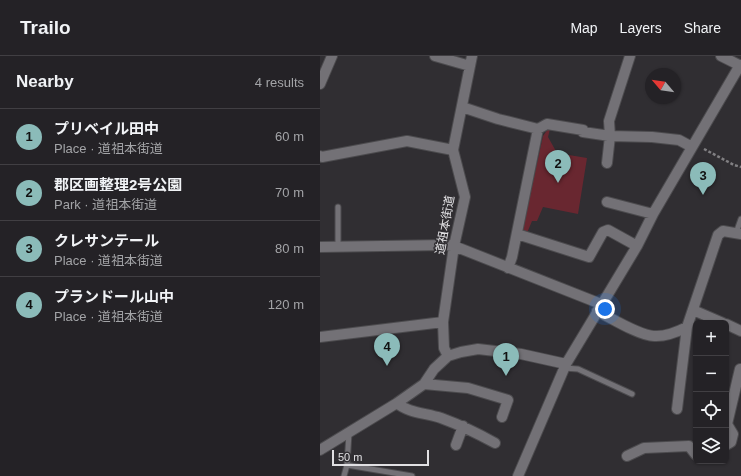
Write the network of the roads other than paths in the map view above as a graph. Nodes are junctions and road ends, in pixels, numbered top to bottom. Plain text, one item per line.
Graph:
1 (332, 56) edge
2 (435, 56) edge
3 (630, 56) edge
4 (721, 56) edge
5 (471, 61) edge
6 (740, 66) edge
7 (320, 84) edge
8 (462, 107) junction
9 (538, 129) junction
10 (610, 136) junction
11 (693, 145) junction
12 (453, 150) junction
13 (320, 156) edge
14 (607, 163) dead end
15 (607, 202) dead end
16 (338, 207) dead end
17 (653, 214) junction
18 (741, 219) edge
19 (517, 234) junction
20 (739, 234) edge
21 (338, 246) junction
22 (454, 246) junction
23 (637, 246) junction
24 (320, 247) edge
25 (508, 268) junction
26 (599, 308) junction
27 (693, 310) junction
28 (716, 320) edge
29 (443, 322) junction
30 (729, 326) edge
31 (687, 327) junction
32 (741, 331) edge
33 (320, 337) edge
34 (448, 356) junction
35 (565, 366) junction
36 (740, 369) dead end
37 (424, 384) junction
38 (738, 386) edge
39 (632, 394) dead end
40 (396, 403) junction
41 (677, 409) dead end
42 (502, 417) dead end
43 (464, 426) junction
44 (349, 433) junction
45 (495, 443) dead end
46 (729, 443) edge
47 (456, 445) dead end
48 (320, 450) edge
49 (693, 451) edge
50 (627, 456) dead end
51 (348, 465) junction
52 (344, 476) edge
53 (412, 476) edge
54 (518, 476) edge

1 - 7 street
2 - 5 street
3 - 10 street
4 - 6 street
5 - 8 street, 道祖本街道
6 - 11 street
8 - 9 street
8 - 12 street, 道祖本街道
9 - 10 street
9 - 19 street
10 - 11 street
10 - 14 street
11 - 17 street
12 - 13 street
12 - 22 street, 道祖本街道
15 - 17 street
16 - 21 lane
17 - 23 street
18 - 20 lane
19 - 23 street
19 - 25 street
20 - 27 street
21 - 22 street
21 - 24 street
22 - 25 street
22 - 29 street, 道祖本街道
23 - 26 street
25 - 26 street
26 - 31 street
26 - 35 street
27 - 28 street
27 - 31 street
29 - 33 street
29 - 34 street, 道祖本街道
30 - 32 street
31 - 41 street
34 - 35 street
34 - 37 street
35 - 39 lane
35 - 54 street
36 - 38 street
37 - 40 street
37 - 42 street
38 - 46 street
40 - 43 street
40 - 44 street
43 - 45 street
43 - 47 street
44 - 48 street
44 - 51 lane
49 - 50 street
51 - 52 lane
51 - 53 lane

